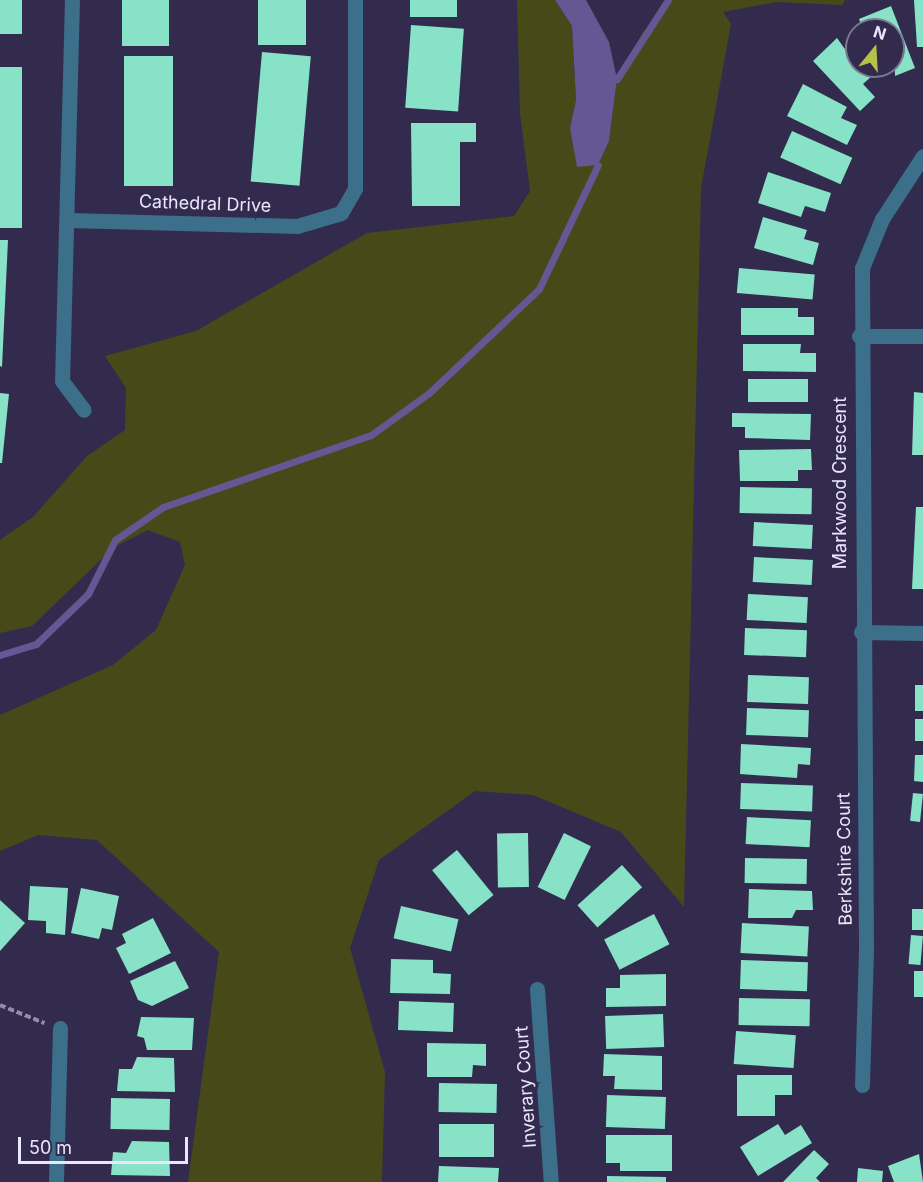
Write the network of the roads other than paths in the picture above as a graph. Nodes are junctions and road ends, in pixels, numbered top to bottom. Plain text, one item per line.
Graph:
1 (72, 0) edge
2 (355, 0) edge
3 (923, 156) edge
4 (69, 220) junction
5 (859, 336) junction
6 (923, 336) edge
7 (84, 410) dead end
8 (861, 632) junction
9 (923, 633) edge
10 (537, 989) dead end
11 (60, 1028) road end
12 (862, 1085) dead end
13 (56, 1182) edge
14 (550, 1182) edge

1 - 4 street
2 - 4 street, Cathedral Drive
3 - 5 street, Markwood Crescent
4 - 7 street
5 - 6 street
5 - 8 street, Markwood Crescent
8 - 9 street
8 - 12 street, Berkshire Court
10 - 14 street, Inverary Court
11 - 13 street

